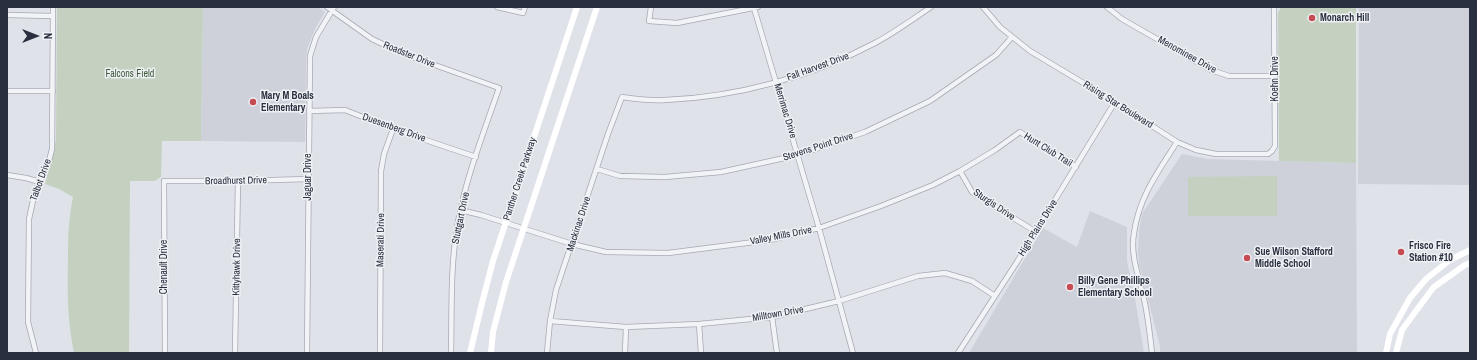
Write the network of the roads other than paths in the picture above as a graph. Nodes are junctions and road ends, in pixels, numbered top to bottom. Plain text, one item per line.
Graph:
1 (53, 7) edge
2 (326, 7) edge
3 (497, 7) edge
4 (525, 7) edge
5 (577, 7) edge
6 (597, 7) edge
7 (651, 7) edge
8 (931, 7) edge
9 (983, 7) edge
10 (1107, 7) edge
11 (1274, 7) edge
12 (756, 8) edge
13 (333, 9) edge
14 (7, 15) edge
15 (53, 16) junction
16 (1012, 37) junction
17 (1275, 76) junction
18 (776, 82) junction
19 (499, 88) joint
20 (7, 91) edge
21 (53, 91) junction
22 (622, 98) joint
23 (1115, 102) junction
24 (309, 111) junction
25 (393, 129) junction
26 (1020, 132) joint
27 (1177, 142) junction
28 (1272, 151) joint
29 (798, 155) junction
30 (476, 157) junction
31 (1076, 167) junction
32 (597, 169) junction
33 (960, 171) junction
34 (7, 175) edge
35 (308, 179) junction
36 (164, 181) joint
37 (238, 181) junction
38 (40, 182) junction
39 (460, 210) junction
40 (506, 223) junction
41 (523, 228) junction
42 (819, 228) junction
43 (1036, 232) junction
44 (572, 244) junction
45 (1470, 250) edge
46 (1470, 263) edge
47 (995, 296) junction
48 (839, 302) junction
49 (772, 317) junction
50 (550, 321) junction
51 (699, 324) junction
52 (626, 327) junction
53 (36, 353) edge
54 (165, 353) edge
55 (235, 353) edge
56 (307, 353) edge
57 (380, 353) edge
58 (451, 353) edge
59 (470, 353) edge
60 (491, 353) edge
61 (547, 353) edge
62 (625, 353) edge
63 (701, 353) edge
64 (777, 353) edge
65 (853, 353) edge
66 (958, 353) edge
67 (1152, 353) edge
68 (1386, 353) edge
69 (1396, 353) edge

1 - 15 street, Talbot Drive
2 - 13 street, Roadster Drive
3 - 4 street
5 - 40 main road, Panther Creek Parkway
6 - 41 main road, Panther Creek Parkway
7 - 12 street
8 - 18 street, Fall Harvest Drive
9 - 16 street, Rising Star Boulevard
10 - 17 street, Menominee Drive
11 - 17 street, Koehn Drive
12 - 18 street, Merrimac Drive
13 - 19 street, Roadster Drive
13 - 24 street, Jaguar Drive
14 - 15 street
15 - 21 street, Talbot Drive
16 - 23 street, Rising Star Boulevard
16 - 29 street, Stevens Point Drive
17 - 28 street, Koehn Drive
18 - 22 street, Fall Harvest Drive
18 - 29 street, Merrimac Drive
19 - 30 street, Stuttgart Drive
20 - 21 street
21 - 38 street, Talbot Drive
22 - 32 street, Mackinac Drive
23 - 27 street, Rising Star Boulevard
23 - 31 street, High Plains Drive
24 - 25 street, Duesenberg Drive
24 - 35 street, Jaguar Drive
25 - 30 street, Duesenberg Drive
25 - 57 street, Maserati Drive
26 - 31 street, Hunt Club Trail
26 - 33 street, Valley Mills Drive
27 - 28 street, Rising Star Boulevard
27 - 67 street
29 - 32 street, Stevens Point Drive
29 - 42 street, Merrimac Drive
30 - 39 street, Stuttgart Drive
31 - 43 street, High Plains Drive
32 - 44 street, Mackinac Drive
33 - 42 street, Valley Mills Drive
33 - 43 street, Sturgis Drive
34 - 38 street
35 - 37 street, Broadhurst Drive
35 - 56 street, Jaguar Drive
36 - 37 street, Broadhurst Drive
36 - 54 street, Chenault Drive
37 - 55 street, Kittyhawk Drive
38 - 53 street, Talbot Drive
39 - 40 street, Valley Mills Drive
39 - 58 street, Stuttgart Drive
40 - 41 street, Valley Mills Drive
40 - 59 main road, Panther Creek Parkway
41 - 44 street, Valley Mills Drive
41 - 60 main road, Panther Creek Parkway
42 - 44 street, Valley Mills Drive
42 - 48 street, Merrimac Drive
43 - 47 street, High Plains Drive
44 - 50 street, Mackinac Drive
45 - 68 main road
46 - 69 main road
47 - 48 street, Milltown Drive
47 - 66 street, High Plains Drive
48 - 49 street, Milltown Drive
48 - 65 street, Merrimac Drive
49 - 51 street, Milltown Drive
49 - 64 street
50 - 52 street, Milltown Drive
50 - 61 street, Mackinac Drive
51 - 52 street, Milltown Drive
51 - 63 street
52 - 62 street

